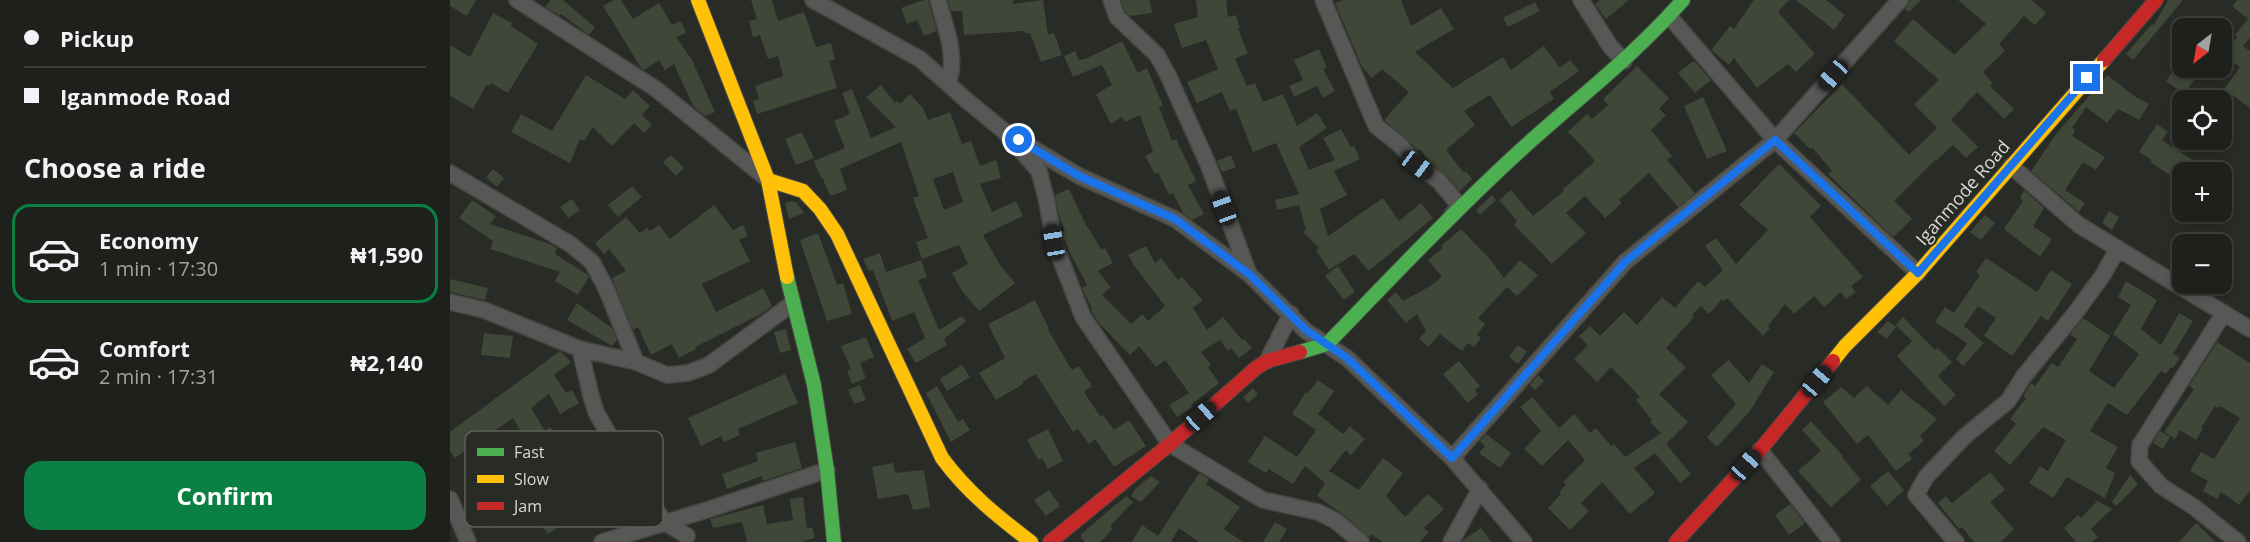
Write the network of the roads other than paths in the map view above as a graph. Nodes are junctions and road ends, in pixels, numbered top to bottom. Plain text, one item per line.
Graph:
1 (517, 0) edge
2 (699, 0) edge
3 (813, 0) edge
4 (938, 0) edge
5 (1111, 0) edge
6 (1323, 0) edge
7 (1581, 0) edge
8 (1683, 0) edge
9 (1900, 0) edge
10 (2147, 3) edge
11 (1669, 16) junction
12 (1624, 61) junction
13 (948, 83) junction
14 (1004, 130) junction
15 (1775, 140) junction
16 (2011, 166) junction
17 (450, 173) edge
18 (768, 180) junction
19 (1452, 216) junction
20 (2118, 248) junction
21 (1918, 273) junction
22 (1249, 274) junction
23 (450, 302) edge
24 (793, 303) junction
25 (2224, 313) junction
26 (1291, 314) junction
27 (2250, 329) edge
28 (1327, 344) junction
29 (580, 349) junction
30 (1267, 361) junction
31 (636, 362) junction
32 (608, 431) edge
33 (1170, 444) junction
34 (1760, 450) junction
35 (1452, 458) junction
36 (827, 470) junction
37 (1480, 489) junction
38 (450, 499) edge
39 (664, 522) joint
40 (648, 527) edge
41 (687, 536) dead end
42 (468, 542) edge
43 (602, 542) edge
44 (834, 542) edge
45 (1031, 542) edge
46 (1050, 542) edge
47 (1361, 542) edge
48 (1450, 542) edge
49 (1524, 542) edge
50 (1676, 542) edge
51 (1832, 542) edge
52 (1956, 542) edge
53 (2238, 542) edge

1 - 18 street
2 - 18 street
3 - 13 street
4 - 13 street
5 - 22 street
6 - 19 street
7 - 12 street
8 - 11 street
9 - 15 street
10 - 16 street, Iganmode Road
11 - 12 street
11 - 15 street
12 - 19 street
13 - 14 street
14 - 22 street
14 - 33 street
15 - 21 street
15 - 35 street
16 - 20 street
16 - 21 street, Iganmode Road
17 - 31 street
18 - 24 street
18 - 45 street
19 - 28 street
20 - 25 street
20 - 52 street
21 - 34 street, Iganmode Road
22 - 26 street
23 - 29 street
24 - 31 street
24 - 36 street
25 - 27 street
25 - 53 street
26 - 28 street
26 - 30 street
28 - 30 street
28 - 35 street
29 - 31 street
29 - 32 street
30 - 33 street
33 - 46 street
33 - 47 street
34 - 50 street, Iganmode Road
34 - 51 street
35 - 37 street
36 - 39 street
36 - 44 street
37 - 48 street
37 - 49 street
38 - 42 street
39 - 41 street
40 - 43 street

